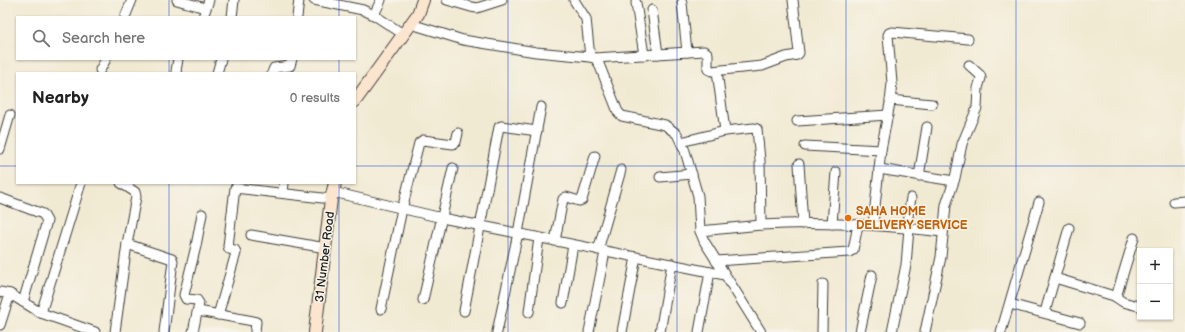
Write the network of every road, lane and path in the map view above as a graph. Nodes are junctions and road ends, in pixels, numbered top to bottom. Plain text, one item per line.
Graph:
1 (132, 0) edge
2 (177, 0) edge
3 (234, 0) edge
4 (299, 0) edge
5 (314, 0) edge
6 (382, 0) edge
7 (423, 0) edge
8 (447, 0) edge
9 (502, 0) edge
10 (574, 0) edge
11 (793, 0) edge
12 (636, 3) dead end
13 (682, 3) dead end
14 (207, 4) edge
15 (652, 10) dead end
16 (374, 15) junction
17 (125, 16) edge
18 (202, 16) edge
19 (232, 16) edge
20 (297, 16) edge
21 (411, 24) junction
22 (403, 34) junction
23 (968, 39) dead end
24 (688, 52) junction
25 (658, 54) junction
26 (644, 55) junction
27 (593, 58) junction
28 (105, 60) edge
29 (178, 60) edge
30 (221, 60) edge
31 (292, 60) edge
32 (969, 65) dead end
33 (100, 70) dead end
34 (717, 71) junction
35 (176, 72) edge
36 (217, 72) edge
37 (272, 72) edge
38 (356, 100) edge
39 (890, 100) junction
40 (932, 104) dead end
41 (541, 107) dead end
42 (10, 115) dead end
43 (888, 115) junction
44 (797, 121) dead end
45 (927, 127) dead end
46 (537, 131) junction
47 (725, 131) junction
48 (458, 133) dead end
49 (681, 142) junction
50 (805, 146) dead end
51 (0, 149) edge
52 (881, 150) junction
53 (595, 156) dead end
54 (799, 164) dead end
55 (453, 168) dead end
56 (879, 169) junction
57 (621, 170) dead end
58 (836, 172) dead end
59 (692, 174) junction
60 (919, 176) junction
61 (660, 177) dead end
62 (954, 181) junction
63 (81, 184) edge
64 (123, 184) edge
65 (284, 184) edge
66 (333, 191) edge
67 (283, 193) junction
68 (0, 198) edge
69 (910, 198) dead end
70 (1185, 201) edge
71 (1039, 202) dead end
72 (1174, 202) dead end
73 (402, 209) junction
74 (202, 214) dead end
75 (442, 218) junction
76 (803, 224) junction
77 (832, 224) junction
78 (761, 225) junction
79 (858, 225) junction
80 (873, 225) junction
81 (481, 226) junction
82 (908, 228) junction
83 (1069, 228) dead end
84 (700, 231) junction
85 (943, 232) junction
86 (518, 233) junction
87 (251, 235) dead end
88 (539, 238) junction
89 (1134, 238) dead end
90 (555, 241) junction
91 (127, 244) junction
92 (573, 245) junction
93 (326, 248) junction
94 (601, 251) junction
95 (636, 257) junction
96 (716, 261) junction
97 (672, 264) junction
98 (710, 272) junction
99 (725, 275) junction
100 (872, 275) dead end
101 (1055, 278) junction
102 (823, 284) dead end
103 (0, 292) edge
104 (10, 294) junction
105 (1116, 297) junction
106 (423, 300) dead end
107 (23, 302) junction
108 (563, 302) dead end
109 (1010, 304) junction
110 (1137, 306) edge
111 (382, 309) dead end
112 (198, 311) junction
113 (464, 311) dead end
114 (529, 312) dead end
115 (1045, 312) junction
116 (42, 313) junction
117 (218, 314) junction
118 (1080, 323) dead end
119 (0, 325) edge
120 (95, 332) edge
121 (115, 332) edge
122 (164, 332) edge
123 (193, 332) edge
124 (255, 332) edge
125 (315, 332) edge
126 (497, 332) edge
127 (589, 332) edge
128 (622, 332) edge
129 (660, 332) edge
130 (698, 332) edge
131 (761, 332) edge
132 (822, 332) edge
133 (860, 332) edge
134 (892, 332) edge
135 (925, 332) edge
136 (1001, 332) edge

1 - 17 street
2 - 14 street
3 - 19 street
4 - 20 street
5 - 16 street
6 - 16 street
7 - 21 main road
8 - 9 street
10 - 27 street
11 - 34 street
12 - 26 street
13 - 24 street
14 - 18 street
15 - 25 street
16 - 22 street
21 - 22 main road
21 - 27 street
22 - 38 main road
23 - 39 street
24 - 25 street
24 - 34 street
25 - 26 street
26 - 27 street
27 - 49 street
28 - 33 street
29 - 35 street
30 - 36 street
31 - 37 street
32 - 62 street
34 - 47 street
39 - 40 street
39 - 43 street
41 - 46 street
42 - 51 street
43 - 44 street
43 - 52 street
45 - 60 street
46 - 81 street
46 - 86 street
47 - 49 street
47 - 78 street
48 - 73 street
49 - 59 street
50 - 52 street
52 - 56 street
53 - 90 street
54 - 76 street
55 - 75 street
56 - 60 street
56 - 80 street
57 - 94 street
58 - 77 street
59 - 61 street
59 - 84 street
60 - 62 street
62 - 85 street
63 - 116 street
64 - 91 street
65 - 67 street
66 - 67 street
66 - 73 street
66 - 93 main road, 31 Number Road
67 - 117 street
68 - 107 street
69 - 82 street
70 - 72 street
71 - 109 street
73 - 75 street
73 - 111 street
74 - 112 street
75 - 81 street
75 - 106 street
76 - 77 street
76 - 78 street
77 - 79 street
78 - 84 street
79 - 80 street
79 - 96 street
80 - 82 street
81 - 86 street
81 - 113 street
82 - 85 street
82 - 134 street
83 - 101 street
84 - 96 street
85 - 135 street
86 - 88 street
86 - 126 street
87 - 93 street
88 - 90 street
88 - 114 street
89 - 105 street
90 - 92 street
91 - 121 street
91 - 122 street
92 - 94 street
92 - 108 street
93 - 125 main road, 31 Number Road
94 - 95 street
94 - 127 street
95 - 97 street
95 - 128 street
96 - 99 street
97 - 98 street
97 - 129 street
98 - 99 street
98 - 130 street
99 - 131 street
100 - 133 street
101 - 105 street
101 - 115 street
102 - 132 street
103 - 104 street
104 - 107 street
104 - 119 street
105 - 110 street
107 - 116 street
109 - 115 street
109 - 136 street
112 - 117 street
112 - 123 street
115 - 118 street
116 - 120 street
117 - 124 street

